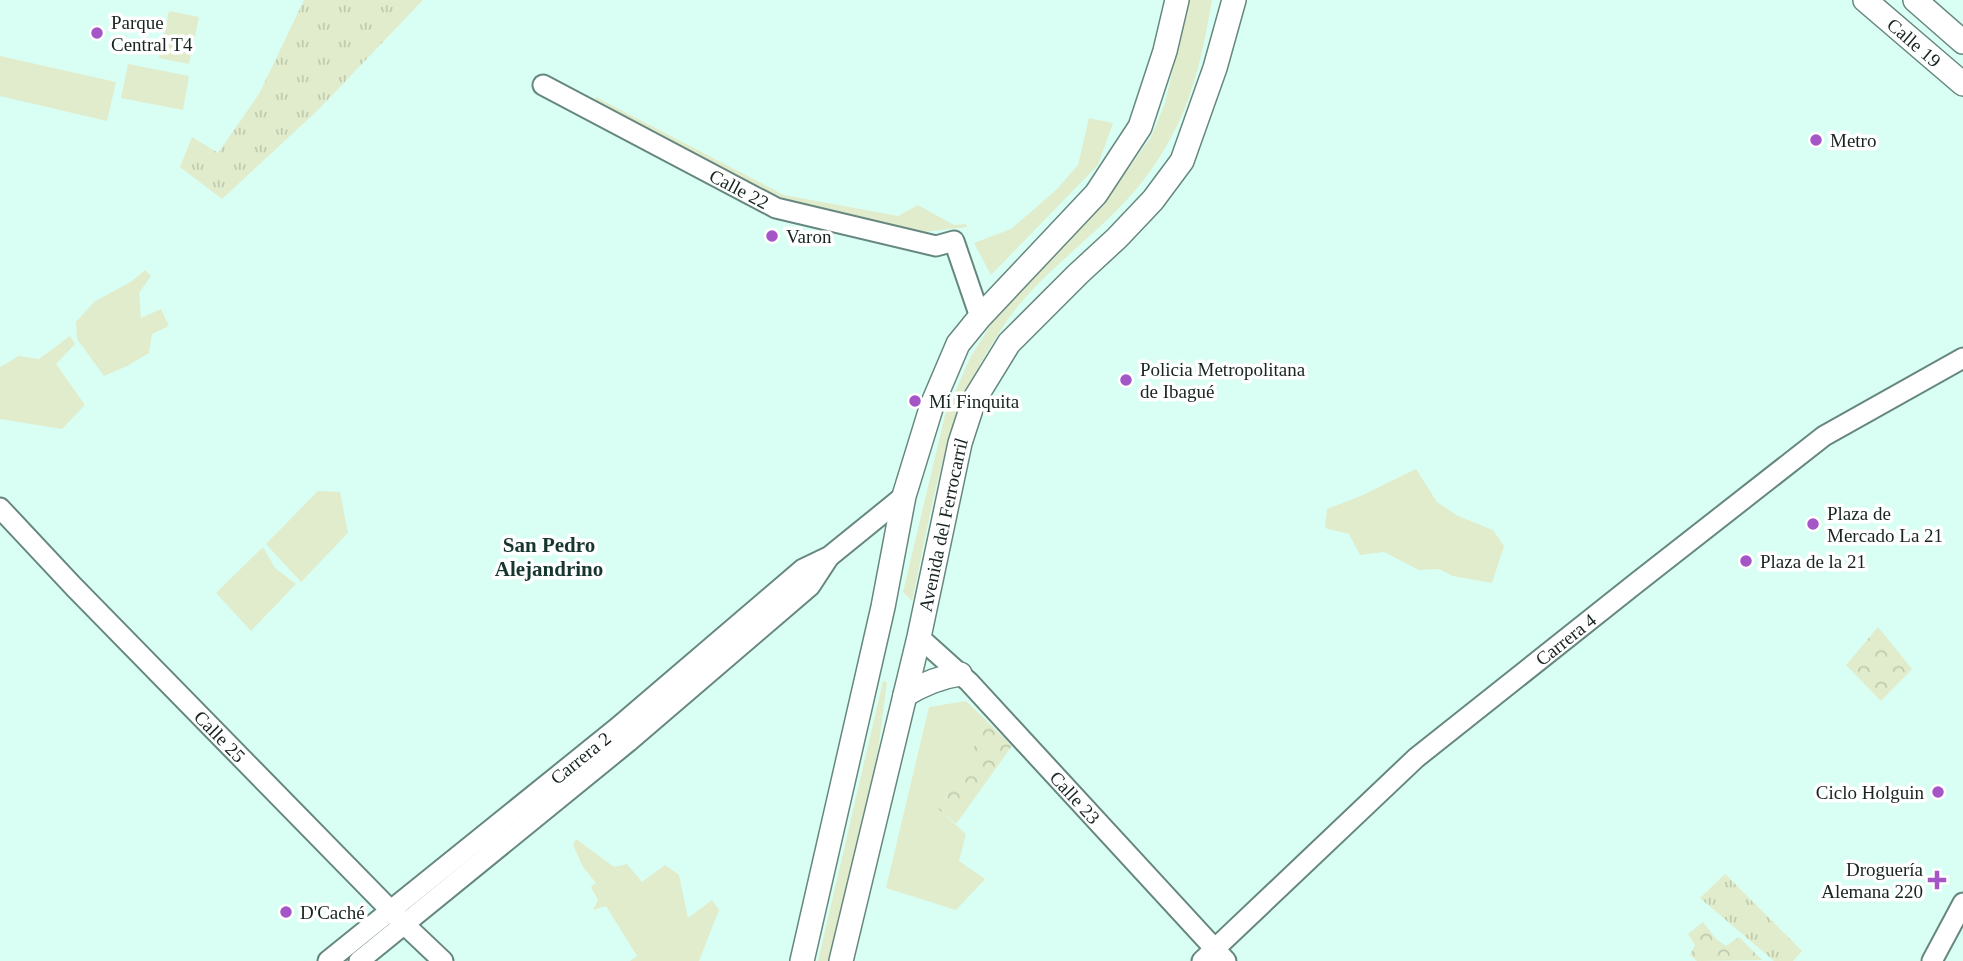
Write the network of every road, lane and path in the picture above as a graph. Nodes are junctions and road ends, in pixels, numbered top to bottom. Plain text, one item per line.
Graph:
1 (1177, 0) edge
2 (1234, 0) edge
3 (1865, 0) edge
4 (1915, 0) edge
5 (1963, 42) edge
6 (1963, 84) edge
7 (544, 85) dead end
8 (980, 317) junction
9 (1963, 358) edge
10 (904, 496) junction
11 (0, 508) edge
12 (919, 637) junction
13 (960, 674) junction
14 (905, 695) junction
15 (1963, 903) edge
16 (397, 917) junction
17 (1214, 957) edge
18 (328, 961) edge
19 (359, 961) edge
20 (443, 961) edge
21 (802, 961) edge
22 (841, 961) edge
23 (1932, 961) edge

1 - 8 main road, Avenida del Ferrocarril
2 - 12 main road, Avenida del Ferrocarril
3 - 6 main road, Calle 19
4 - 5 main road, Calle 19
7 - 8 street, Calle 22
8 - 10 main road, Avenida del Ferrocarril
9 - 17 street, Carrera 4
10 - 16 street, Carrera 2
10 - 21 main road, Avenida del Ferrocarril
11 - 16 street, Calle 25
12 - 13 street, Calle 23
12 - 14 main road, Avenida del Ferrocarril
13 - 14 main road
13 - 17 street, Calle 23
14 - 22 main road, Avenida del Ferrocarril
15 - 23 street
16 - 18 street, Carrera 2
16 - 19 street, Carrera 2
16 - 20 street, Calle 25

